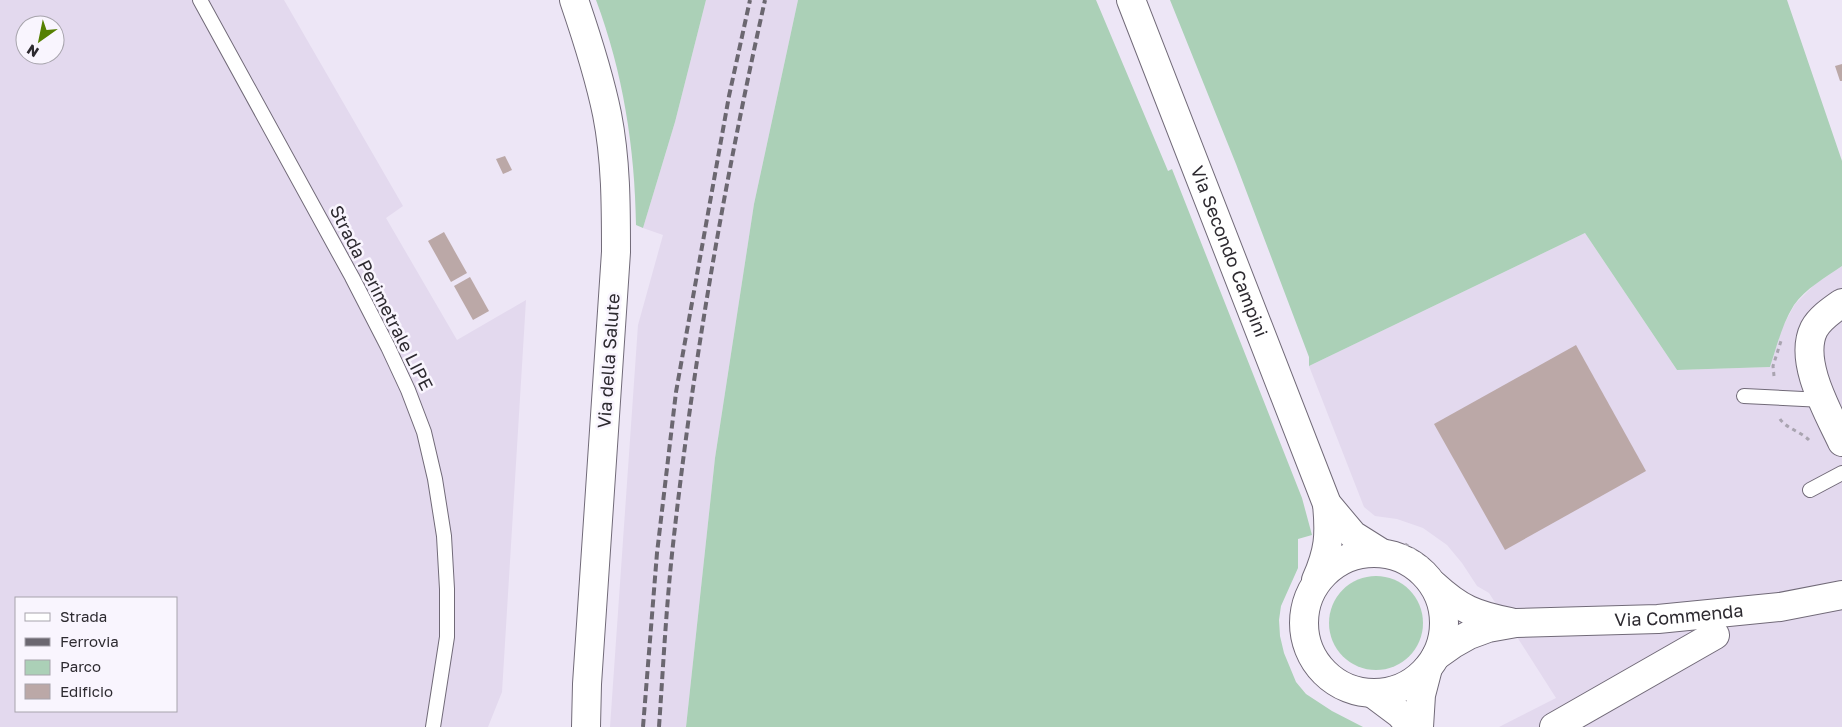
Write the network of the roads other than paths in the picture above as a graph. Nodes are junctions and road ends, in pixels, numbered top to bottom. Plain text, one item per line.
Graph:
1 (200, 0) edge
2 (574, 0) edge
3 (1131, 0) edge
4 (1842, 303) edge
5 (1744, 396) dead end
6 (1823, 400) junction
7 (1842, 442) edge
8 (1842, 473) edge
9 (1810, 490) dead end
10 (1328, 504) junction
11 (1391, 548) junction
12 (1432, 573) junction
13 (1306, 591) junction
14 (1842, 595) edge
15 (1516, 623) junction
16 (1715, 635) dead end
17 (1432, 662) junction
18 (1362, 697) junction
19 (433, 727) edge
20 (586, 727) edge
21 (1411, 727) edge
22 (1419, 727) edge
23 (1554, 727) edge

1 - 19 lane, Strada Perimetrale LIPE
2 - 20 street, Via della Salute
3 - 10 street, Via Secondo Campini
4 - 6 street
5 - 6 lane
6 - 7 street
8 - 9 lane
10 - 11 street, Via Secondo Campini
10 - 13 street, Via Secondo Campini
11 - 12 street
11 - 13 street
12 - 15 street, Via Commenda
12 - 17 street
13 - 18 street
14 - 15 street, Via Commenda
15 - 17 street, Via Commenda
16 - 23 street, Via Commenda
17 - 18 street
17 - 22 street
18 - 21 street

